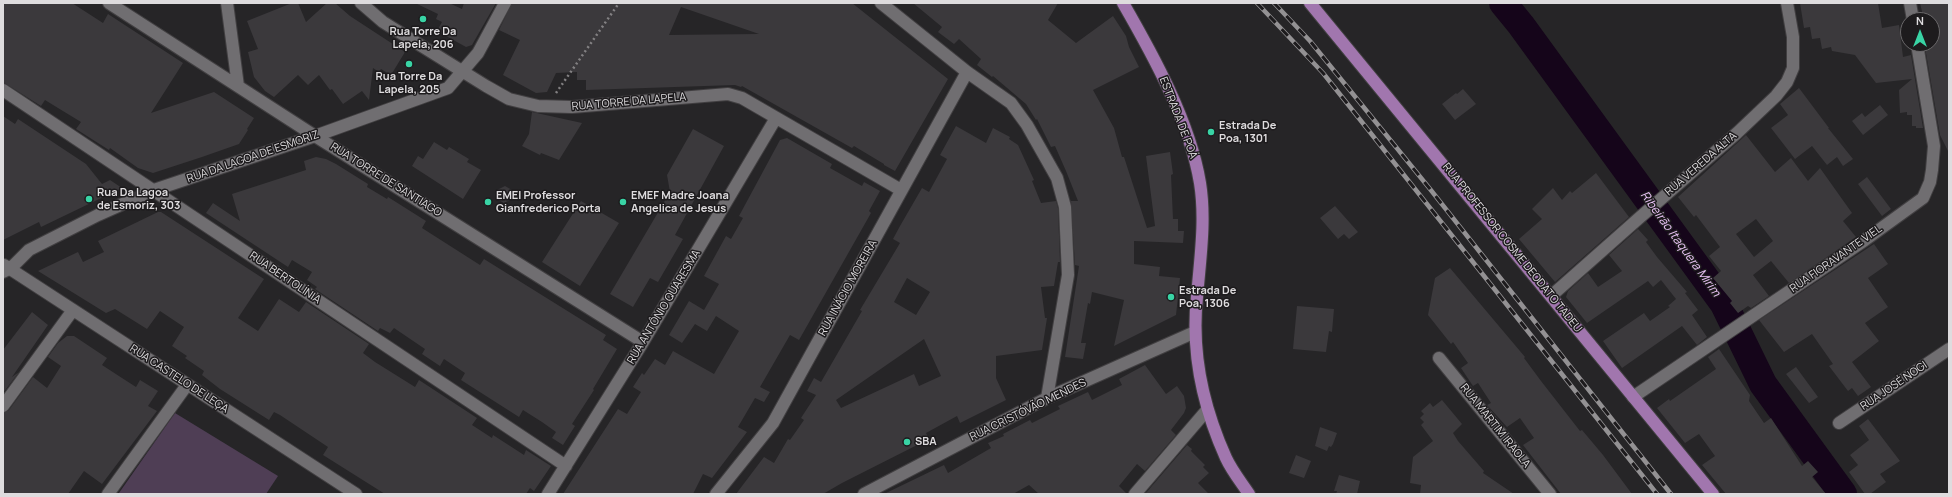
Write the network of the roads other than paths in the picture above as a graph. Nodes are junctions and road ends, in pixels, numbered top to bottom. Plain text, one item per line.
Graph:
1 (109, 3) edge
2 (227, 3) edge
3 (361, 3) edge
4 (505, 3) edge
5 (881, 3) edge
6 (1123, 3) edge
7 (1310, 3) edge
8 (1787, 3) edge
9 (1918, 52) edge
10 (464, 72) junction
11 (967, 72) junction
12 (238, 86) junction
13 (3, 90) edge
14 (776, 118) junction
15 (315, 136) junction
16 (154, 190) junction
17 (901, 190) junction
18 (6, 268) edge
19 (1552, 296) junction
20 (73, 310) junction
21 (1195, 332) junction
22 (644, 342) junction
23 (1949, 349) edge
24 (1439, 358) dead end
25 (187, 385) junction
26 (1633, 397) junction
27 (1047, 398) junction
28 (3, 406) edge
29 (1207, 410) junction
30 (1839, 423) dead end
31 (566, 466) junction
32 (108, 494) edge
33 (356, 494) edge
34 (548, 494) edge
35 (716, 494) edge
36 (864, 494) edge
37 (1135, 494) edge
38 (1249, 494) edge
39 (1550, 494) edge
40 (1713, 494) edge

1 - 12 street, RUA TORRE DE SANTIAGO
2 - 12 street
3 - 10 street, RUA TORRE DA LAPELA
4 - 10 street, RUA DA LAGOA DE ESMORIZ
5 - 11 street
6 - 21 main road, ESTRADA DE POÁ
7 - 19 main road, RUA PROFESSOR COSME DEODATO TADEU
8 - 19 street, RUA VEREDA ALTA
9 - 26 street, RUA FIORAVANTE VIEL
10 - 14 street, RUA TORRE DA LAPELA
10 - 15 street, RUA DA LAGOA DE ESMORIZ
11 - 17 street, RUA INÁCIO MOREIRA
11 - 27 street
12 - 15 street, RUA TORRE DE SANTIAGO
13 - 16 street, RUA BERTOLÍNIA
14 - 17 street, RUA TORRE DA LAPELA
14 - 22 street, RUA ANTÔNIO QUARESMA
15 - 16 street, RUA DA LAGOA DE ESMORIZ
15 - 22 street, RUA TORRE DE SANTIAGO
16 - 18 street, RUA DA LAGOA DE ESMORIZ
16 - 31 street, RUA BERTOLÍNIA
17 - 35 street, RUA INÁCIO MOREIRA
18 - 20 street, RUA CASTELO DE LEÇA
19 - 26 main road, RUA PROFESSOR COSME DEODATO TADEU
20 - 25 street, RUA CASTELO DE LEÇA
20 - 28 street
21 - 27 street, RUA CRISTÓVÃO MENDES
21 - 29 main road, ESTRADA DE POÁ
22 - 31 street, RUA ANTÔNIO QUARESMA
23 - 30 street, RUA JOSÉ NOGI
24 - 39 street, RUA MARTIM IRAOLA
25 - 32 street
25 - 33 street, RUA CASTELO DE LEÇA
26 - 40 main road, RUA PROFESSOR COSME DEODATO TADEU
27 - 36 street, RUA CRISTÓVÃO MENDES
29 - 37 street
29 - 38 main road, ESTRADA DE POÁ
31 - 34 street, RUA ANTÔNIO QUARESMA

